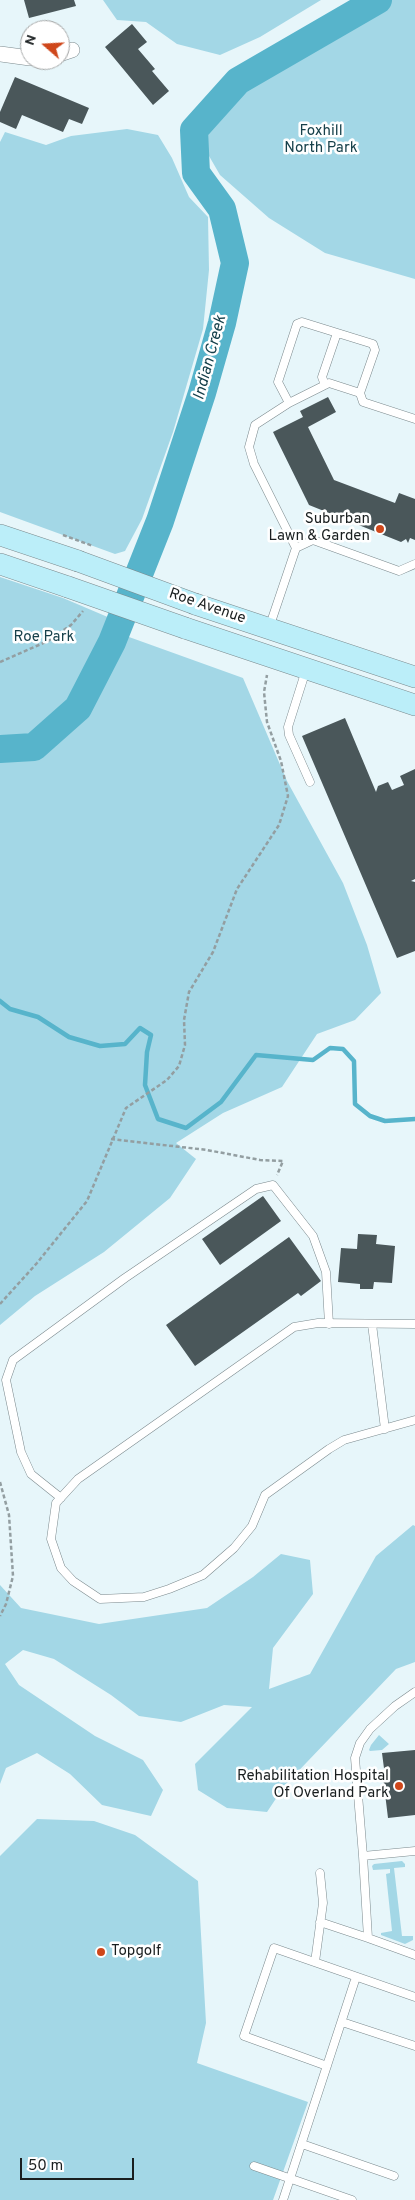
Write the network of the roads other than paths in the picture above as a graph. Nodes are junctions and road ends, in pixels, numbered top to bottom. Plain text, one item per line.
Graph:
1 (0, 54) edge
2 (20, 57) edge
3 (337, 333) junction
4 (326, 385) junction
5 (360, 394) junction
6 (289, 403) junction
7 (415, 419) edge
8 (0, 535) edge
9 (296, 548) junction
10 (0, 564) edge
11 (415, 564) edge
12 (269, 628) junction
13 (307, 668) junction
14 (415, 676) edge
15 (415, 705) edge
16 (310, 782) dead end
17 (329, 1324) junction
18 (372, 1324) junction
19 (415, 1324) edge
20 (415, 1420) edge
21 (385, 1429) junction
22 (61, 1498) junction
23 (415, 1692) edge
24 (415, 1851) edge
25 (363, 1856) junction
26 (320, 1873) dead end
27 (320, 1922) junction
28 (368, 1938) junction
29 (415, 1955) edge
30 (315, 1962) junction
31 (356, 1977) junction
32 (415, 1997) edge
33 (342, 2022) junction
34 (415, 2046) edge
35 (328, 2066) junction
36 (302, 2144) junction
37 (254, 2166) dead end
38 (394, 2176) dead end
39 (291, 2179) junction
40 (284, 2200) edge
41 (352, 2200) edge

1 - 2 street
3 - 4 lane
3 - 5 lane
3 - 6 lane
4 - 5 lane
4 - 6 lane
5 - 7 lane
6 - 9 lane
8 - 12 main road, Roe Avenue, bridge
9 - 11 lane
9 - 12 lane
10 - 13 main road, Roe Avenue, bridge
12 - 14 main road, Roe Avenue
13 - 15 main road, Roe Avenue
13 - 16 lane
17 - 18 lane
17 - 22 lane
17 - 22 lane
18 - 19 lane
18 - 21 lane
20 - 21 lane
21 - 22 lane
23 - 25 lane
24 - 25 lane
25 - 28 lane
26 - 27 lane
27 - 28 lane
27 - 30 lane
28 - 29 lane
30 - 31 lane
30 - 35 lane
31 - 32 lane
31 - 33 lane
33 - 34 lane
33 - 35 lane
35 - 36 lane
36 - 38 lane
36 - 39 lane
37 - 39 lane
39 - 40 lane
39 - 41 lane

